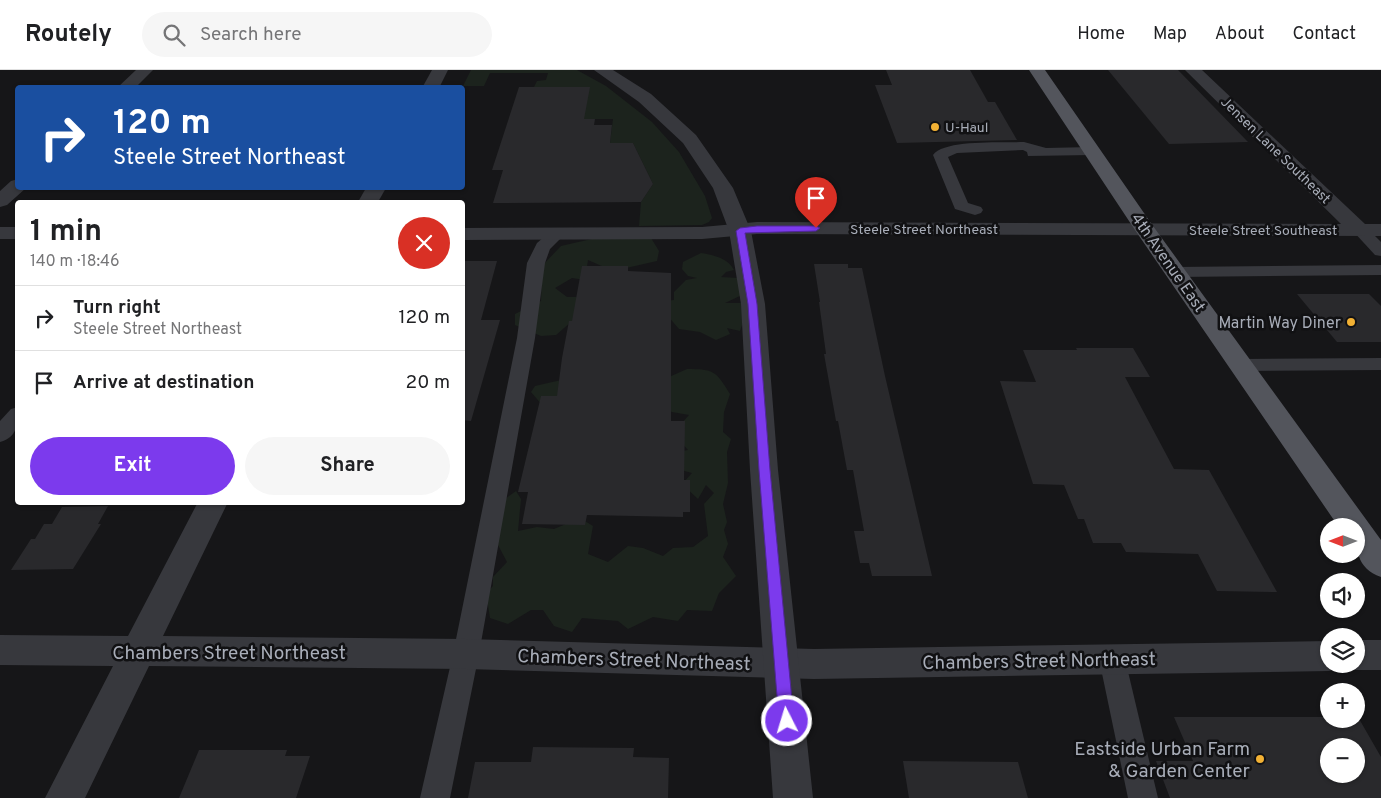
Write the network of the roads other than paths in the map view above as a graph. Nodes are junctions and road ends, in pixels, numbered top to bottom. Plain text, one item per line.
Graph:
1 (144, 70) edge
2 (440, 70) edge
3 (602, 70) edge
4 (1037, 70) edge
5 (1193, 70) edge
6 (128, 85) edge
7 (432, 85) edge
8 (1092, 151) junction
9 (1046, 152) junction
10 (1018, 154) dead end
11 (986, 157) dead end
12 (15, 188) edge
13 (0, 201) edge
14 (979, 220) junction
15 (1146, 230) junction
16 (1360, 230) junction
17 (1381, 230) edge
18 (740, 231) junction
19 (0, 233) edge
20 (15, 233) edge
21 (465, 234) edge
22 (557, 234) junction
23 (1381, 251) edge
24 (1381, 270) edge
25 (1176, 272) junction
26 (1240, 364) junction
27 (1381, 364) edge
28 (15, 418) edge
29 (0, 435) edge
30 (211, 505) edge
31 (1348, 518) edge
32 (1365, 542) edge
33 (1381, 564) edge
34 (0, 650) edge
35 (137, 652) junction
36 (466, 654) junction
37 (1365, 655) edge
38 (1381, 655) edge
39 (1320, 656) edge
40 (1112, 659) junction
41 (782, 663) junction
42 (65, 798) edge
43 (435, 798) edge
44 (793, 798) edge
45 (1143, 798) edge

1 - 6 street
2 - 7 street
3 - 18 street
4 - 8 main road, 4th Avenue East
5 - 16 street, Jensen Lane Southeast
8 - 9 lane
8 - 15 main road, 4th Avenue East
9 - 10 lane
9 - 14 lane
11 - 14 lane
12 - 13 street
14 - 15 street, Steele Street Northeast
14 - 18 street, Steele Street Northeast
15 - 16 street, Steele Street Southeast
15 - 25 main road, 4th Avenue East
16 - 17 street, Steele Street Southeast
16 - 23 lane
18 - 22 street, Steele Street Northeast
18 - 41 street
19 - 20 street
21 - 22 street, Steele Street Northeast
22 - 36 lane
24 - 25 lane
25 - 26 main road, 4th Avenue East
26 - 27 lane
26 - 31 main road, 4th Avenue East
28 - 29 lane
30 - 35 street
32 - 33 main road, 4th Avenue East
34 - 35 street, Chambers Street Northeast
35 - 36 street, Chambers Street Northeast
35 - 42 street
36 - 41 street, Chambers Street Northeast
36 - 43 lane
37 - 38 street
39 - 40 street, Chambers Street Northeast
40 - 41 street, Chambers Street Northeast
40 - 45 lane
41 - 44 street

